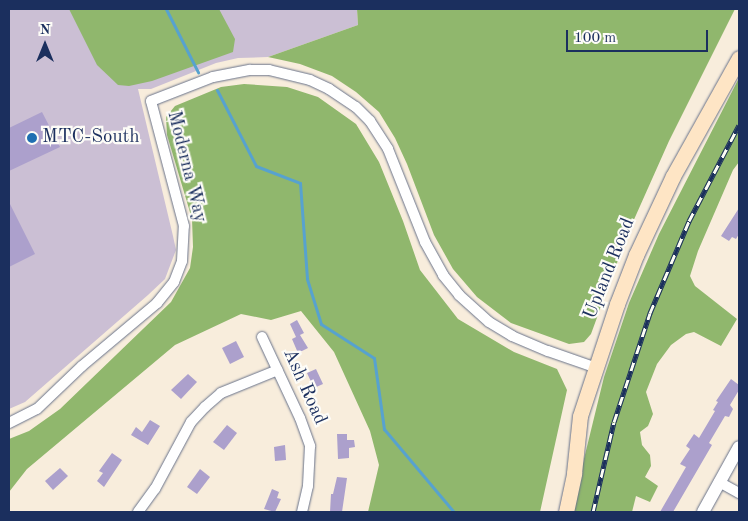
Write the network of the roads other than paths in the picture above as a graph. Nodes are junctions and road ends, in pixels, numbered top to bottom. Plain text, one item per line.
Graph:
1 (739, 58) edge
2 (262, 337) dead end
3 (594, 366) junction
4 (278, 370) junction
5 (9, 423) edge
6 (739, 448) edge
7 (719, 482) junction
8 (739, 493) edge
9 (138, 512) edge
10 (302, 512) edge
11 (566, 512) edge
12 (703, 512) edge

1 - 3 main road, Upland Road
2 - 4 street, Ash Road
3 - 5 street, Moderna Way
3 - 11 main road, Upland Road
4 - 9 street
4 - 10 street, Ash Road
6 - 7 street
7 - 8 street
7 - 12 street

